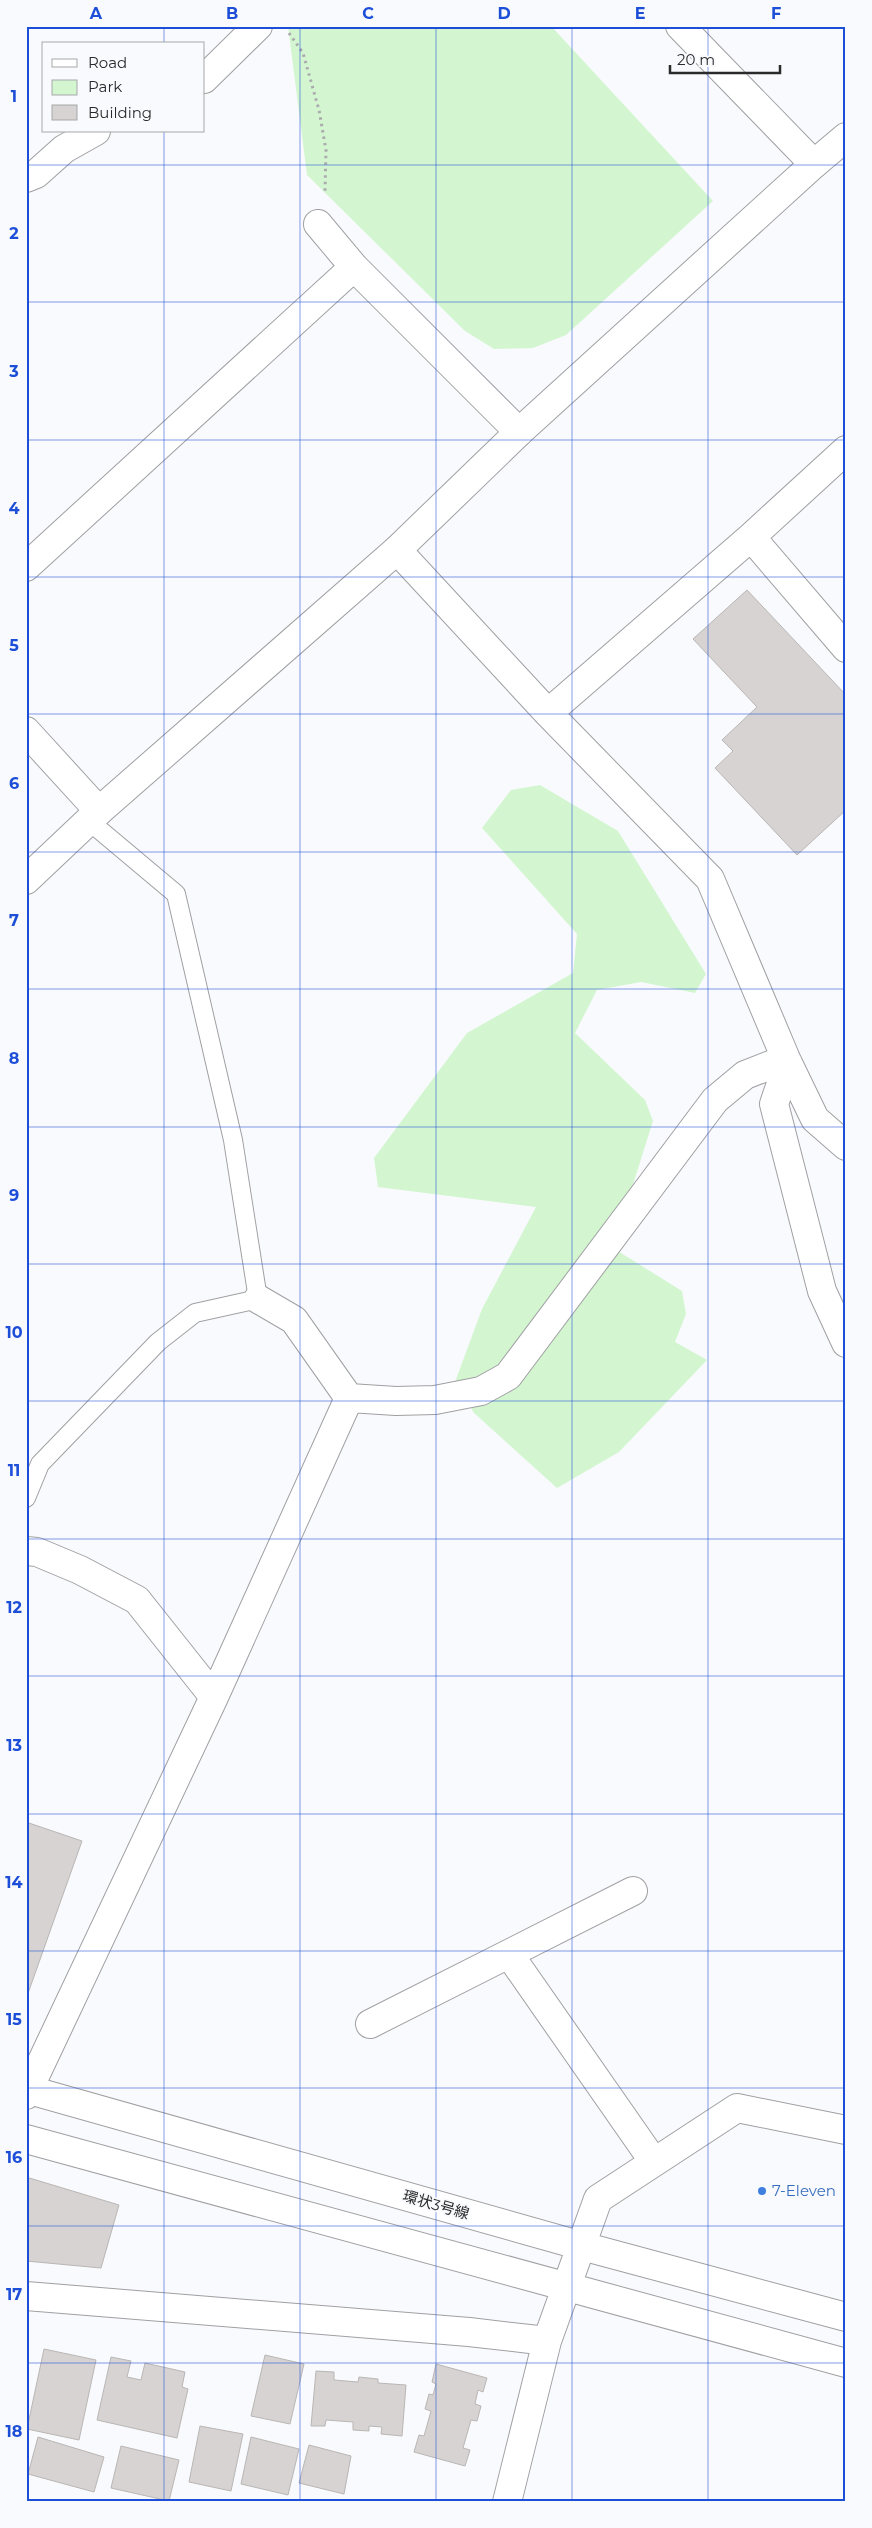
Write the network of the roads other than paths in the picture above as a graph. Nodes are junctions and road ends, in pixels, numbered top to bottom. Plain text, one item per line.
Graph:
1 (258, 26) edge
2 (680, 26) edge
3 (205, 78) edge
4 (94, 132) edge
5 (846, 137) edge
6 (814, 164) junction
7 (26, 178) edge
8 (318, 224) road end
9 (354, 267) junction
10 (519, 432) junction
11 (846, 450) edge
12 (751, 537) junction
13 (397, 550) junction
14 (26, 567) edge
15 (846, 648) edge
16 (548, 713) junction
17 (26, 731) edge
18 (94, 816) junction
19 (26, 880) edge
20 (787, 1061) junction
21 (846, 1146) edge
22 (258, 1299) junction
23 (846, 1343) edge
24 (349, 1398) junction
25 (26, 1498) edge
26 (26, 1551) edge
27 (214, 1697) junction
28 (633, 1891) dead end
29 (508, 1954) junction
30 (370, 2024) dead end
31 (27, 2091) edge
32 (846, 2130) edge
33 (26, 2139) edge
34 (654, 2162) junction
35 (582, 2246) junction
36 (566, 2287) junction
37 (26, 2296) edge
38 (846, 2316) edge
39 (547, 2341) junction
40 (846, 2363) edge
41 (507, 2502) edge

1 - 3 street
2 - 6 street
4 - 7 street
5 - 6 street
6 - 10 street
8 - 9 street
9 - 10 street
9 - 14 street
10 - 13 street
11 - 12 street
12 - 15 street
12 - 16 street
13 - 16 street
13 - 18 street
16 - 20 street
17 - 18 street
18 - 19 street
18 - 22 lane
20 - 21 street
20 - 23 street
20 - 24 street
22 - 24 street
22 - 25 lane
24 - 27 street
26 - 27 street
27 - 31 street
28 - 29 street
29 - 30 street
29 - 34 street
31 - 35 street, 環状3号線
32 - 34 street
33 - 36 street
34 - 35 street
35 - 36 street
35 - 38 street, 環状3号線
36 - 39 street
36 - 40 street
37 - 39 street
39 - 41 street

